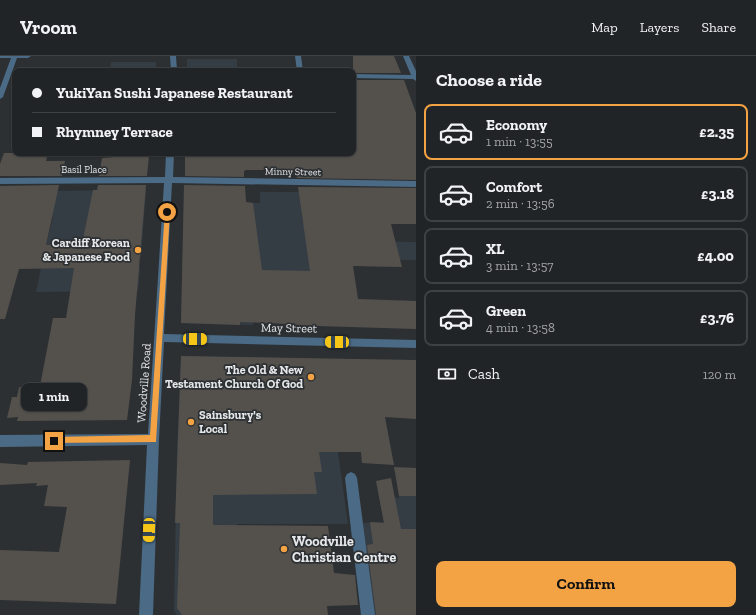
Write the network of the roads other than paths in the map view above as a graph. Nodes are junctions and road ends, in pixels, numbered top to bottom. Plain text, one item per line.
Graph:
1 (0, 56) edge
2 (15, 56) edge
3 (28, 56) edge
4 (173, 56) edge
5 (298, 56) edge
6 (406, 56) edge
7 (174, 68) edge
8 (300, 68) edge
9 (356, 76) edge
10 (416, 78) edge
11 (0, 97) edge
12 (170, 156) edge
13 (169, 180) junction
14 (0, 181) edge
15 (416, 184) edge
16 (160, 338) junction
17 (416, 344) edge
18 (153, 439) junction
19 (0, 441) edge
20 (351, 478) dead end
21 (146, 615) edge
22 (368, 615) edge

1 - 2 street
2 - 3 street
2 - 11 street
4 - 7 street
5 - 8 street
6 - 10 street
9 - 10 street
12 - 13 street, Woodville Road
13 - 14 street, Basil Place
13 - 15 street, Minny Street
13 - 16 street, Woodville Road
16 - 17 street, May Street
16 - 18 street, Woodville Road
18 - 19 street
18 - 21 street, Woodville Road
20 - 22 street

